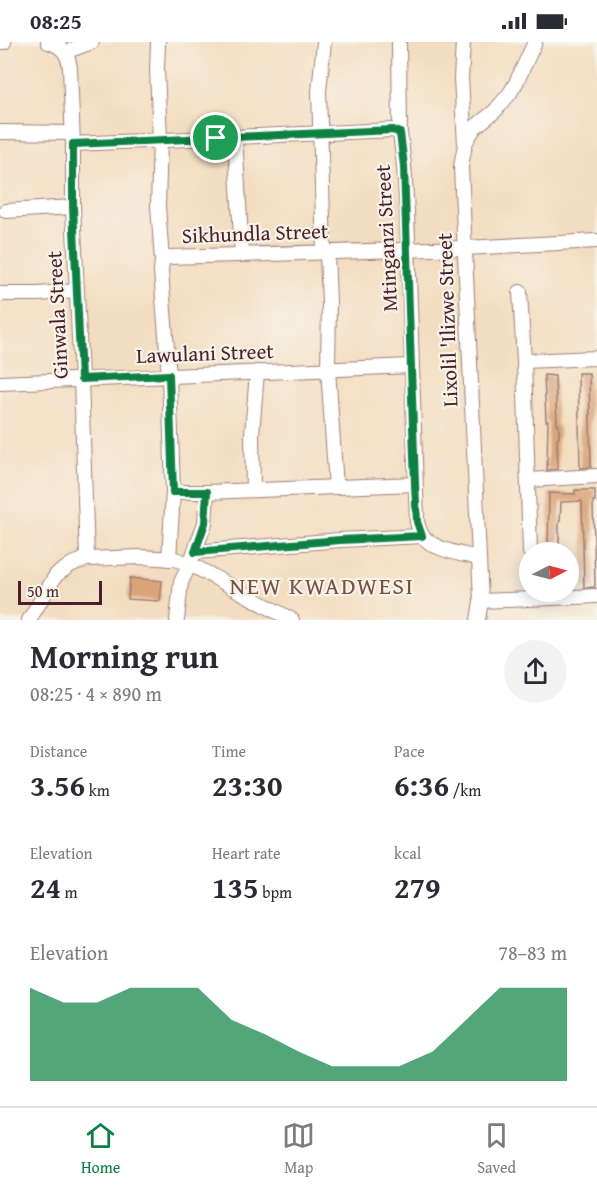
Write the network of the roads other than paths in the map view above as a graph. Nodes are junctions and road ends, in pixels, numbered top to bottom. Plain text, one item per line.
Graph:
1 (48, 42) edge
2 (92, 42) edge
3 (158, 42) edge
4 (324, 42) edge
5 (399, 42) edge
6 (463, 42) edge
7 (534, 42) edge
8 (65, 52) junction
9 (0, 132) edge
10 (320, 133) junction
11 (400, 133) junction
12 (235, 137) junction
13 (73, 139) junction
14 (160, 140) junction
15 (465, 144) junction
16 (73, 207) junction
17 (6, 211) dead end
18 (597, 242) edge
19 (465, 248) junction
20 (408, 249) junction
21 (326, 251) junction
22 (242, 254) junction
23 (162, 260) junction
24 (76, 291) junction
25 (520, 292) dead end
26 (0, 294) edge
27 (597, 358) edge
28 (524, 361) junction
29 (412, 366) junction
30 (328, 369) junction
31 (257, 372) junction
32 (169, 375) junction
33 (81, 379) junction
34 (0, 383) edge
35 (597, 476) edge
36 (529, 480) junction
37 (415, 484) junction
38 (336, 487) junction
39 (253, 490) junction
40 (173, 492) junction
41 (207, 492) junction
42 (422, 536) junction
43 (530, 542) edge
44 (193, 558) junction
45 (478, 558) junction
46 (169, 559) junction
47 (87, 560) junction
48 (519, 596) edge
49 (579, 596) edge
50 (597, 596) edge
51 (481, 601) junction
52 (29, 620) edge
53 (177, 620) edge
54 (292, 620) edge
55 (478, 620) edge

1 - 8 street
2 - 8 street
3 - 14 street
4 - 10 street
5 - 11 street
6 - 15 street, Lixolil 'Ilizwe Street
7 - 15 street
8 - 13 street, Ginwala Street
9 - 13 street, Mtinganzi Street
10 - 11 street, Mtinganzi Street
10 - 12 street, Mtinganzi Street
10 - 21 street
11 - 20 street, Mtinganzi Street
12 - 14 street, Mtinganzi Street
12 - 22 street
13 - 14 street, Mtinganzi Street
13 - 16 street, Ginwala Street
14 - 23 street
15 - 19 street, Lixolil 'Ilizwe Street
16 - 17 street
16 - 24 street, Ginwala Street
18 - 19 street, Sikhundla Street
19 - 20 street, Sikhundla Street
19 - 45 street, Lixolil 'Ilizwe Street
20 - 21 street, Sikhundla Street
20 - 29 street, Mtinganzi Street
21 - 22 street, Sikhundla Street
21 - 30 street
22 - 23 street, Sikhundla Street
23 - 32 street, Sikhundla Street
24 - 26 street
24 - 33 street, Ginwala Street
25 - 28 street
27 - 28 street
28 - 36 street
29 - 30 street, Lawulani Street
29 - 37 street, Mtinganzi Street
30 - 31 street, Lawulani Street
30 - 38 street
31 - 32 street, Lawulani Street
31 - 39 street
32 - 33 street, Lawulani Street
32 - 40 street, Sikhundla Street
33 - 34 street, Lawulani Street
33 - 47 street, Ginwala Street
35 - 36 street
36 - 43 street
37 - 38 street
37 - 42 street, Mtinganzi Street
38 - 39 street
39 - 41 street
40 - 41 street
40 - 46 street, Sikhundla Street
41 - 44 street
42 - 44 street
42 - 45 street
44 - 46 street
44 - 53 street
44 - 54 street
45 - 51 street, Lixolil 'Ilizwe Street
46 - 47 street
47 - 52 street
48 - 51 street
49 - 50 street
51 - 55 street, Lixolil 'Ilizwe Street

